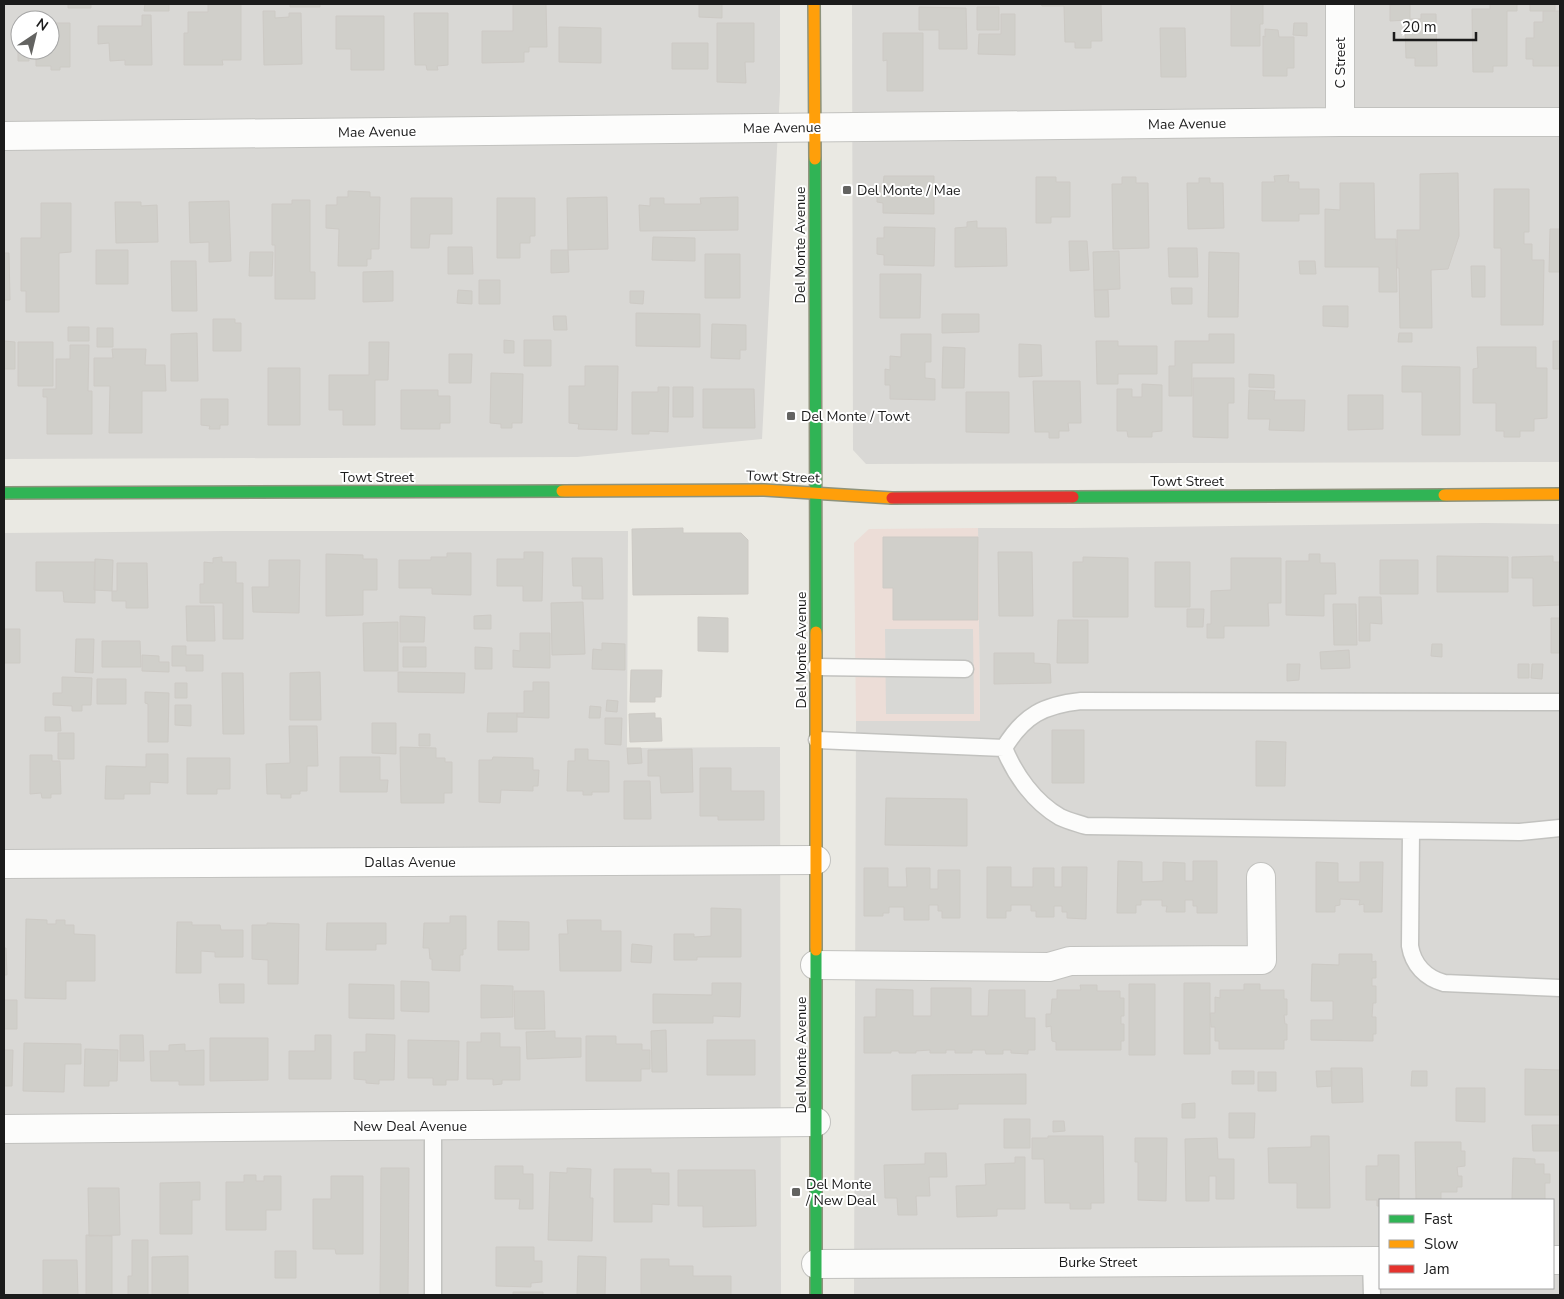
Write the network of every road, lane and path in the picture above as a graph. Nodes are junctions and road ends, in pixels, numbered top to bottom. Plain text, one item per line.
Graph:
1 (814, 4) edge
2 (1340, 4) edge
3 (1340, 122) junction
4 (1560, 122) edge
5 (815, 128) junction
6 (4, 136) edge
7 (816, 492) junction
8 (4, 493) edge
9 (1560, 494) edge
10 (816, 667) junction
11 (965, 669) dead end
12 (1560, 702) edge
13 (817, 740) junction
14 (1004, 748) junction
15 (1560, 828) edge
16 (1410, 831) junction
17 (816, 860) junction
18 (4, 864) edge
19 (1261, 877) dead end
20 (815, 965) junction
21 (1560, 988) edge
22 (816, 1122) junction
23 (433, 1126) junction
24 (4, 1130) edge
25 (1376, 1260) edge
26 (816, 1264) junction
27 (433, 1295) edge
28 (816, 1295) edge
29 (1372, 1295) edge

1 - 5 street, Del Monte Avenue
2 - 3 street, C Street
3 - 4 street, Mae Avenue
3 - 5 street, Mae Avenue
5 - 6 street, Mae Avenue
5 - 7 street, Del Monte Avenue
7 - 8 street, Towt Street
7 - 9 street, Towt Street
7 - 10 street, Del Monte Avenue
10 - 11 lane
10 - 13 street, Del Monte Avenue
12 - 14 lane
13 - 14 lane
13 - 17 street, Del Monte Avenue
14 - 16 lane
15 - 16 lane
16 - 21 lane
17 - 18 street, Dallas Avenue
17 - 20 street, Del Monte Avenue
19 - 20 street
20 - 22 street, Del Monte Avenue
22 - 23 street, New Deal Avenue
22 - 26 street, Del Monte Avenue
23 - 24 street, New Deal Avenue
23 - 27 lane
25 - 26 street, Burke Street
25 - 29 lane
26 - 28 street, Del Monte Avenue

